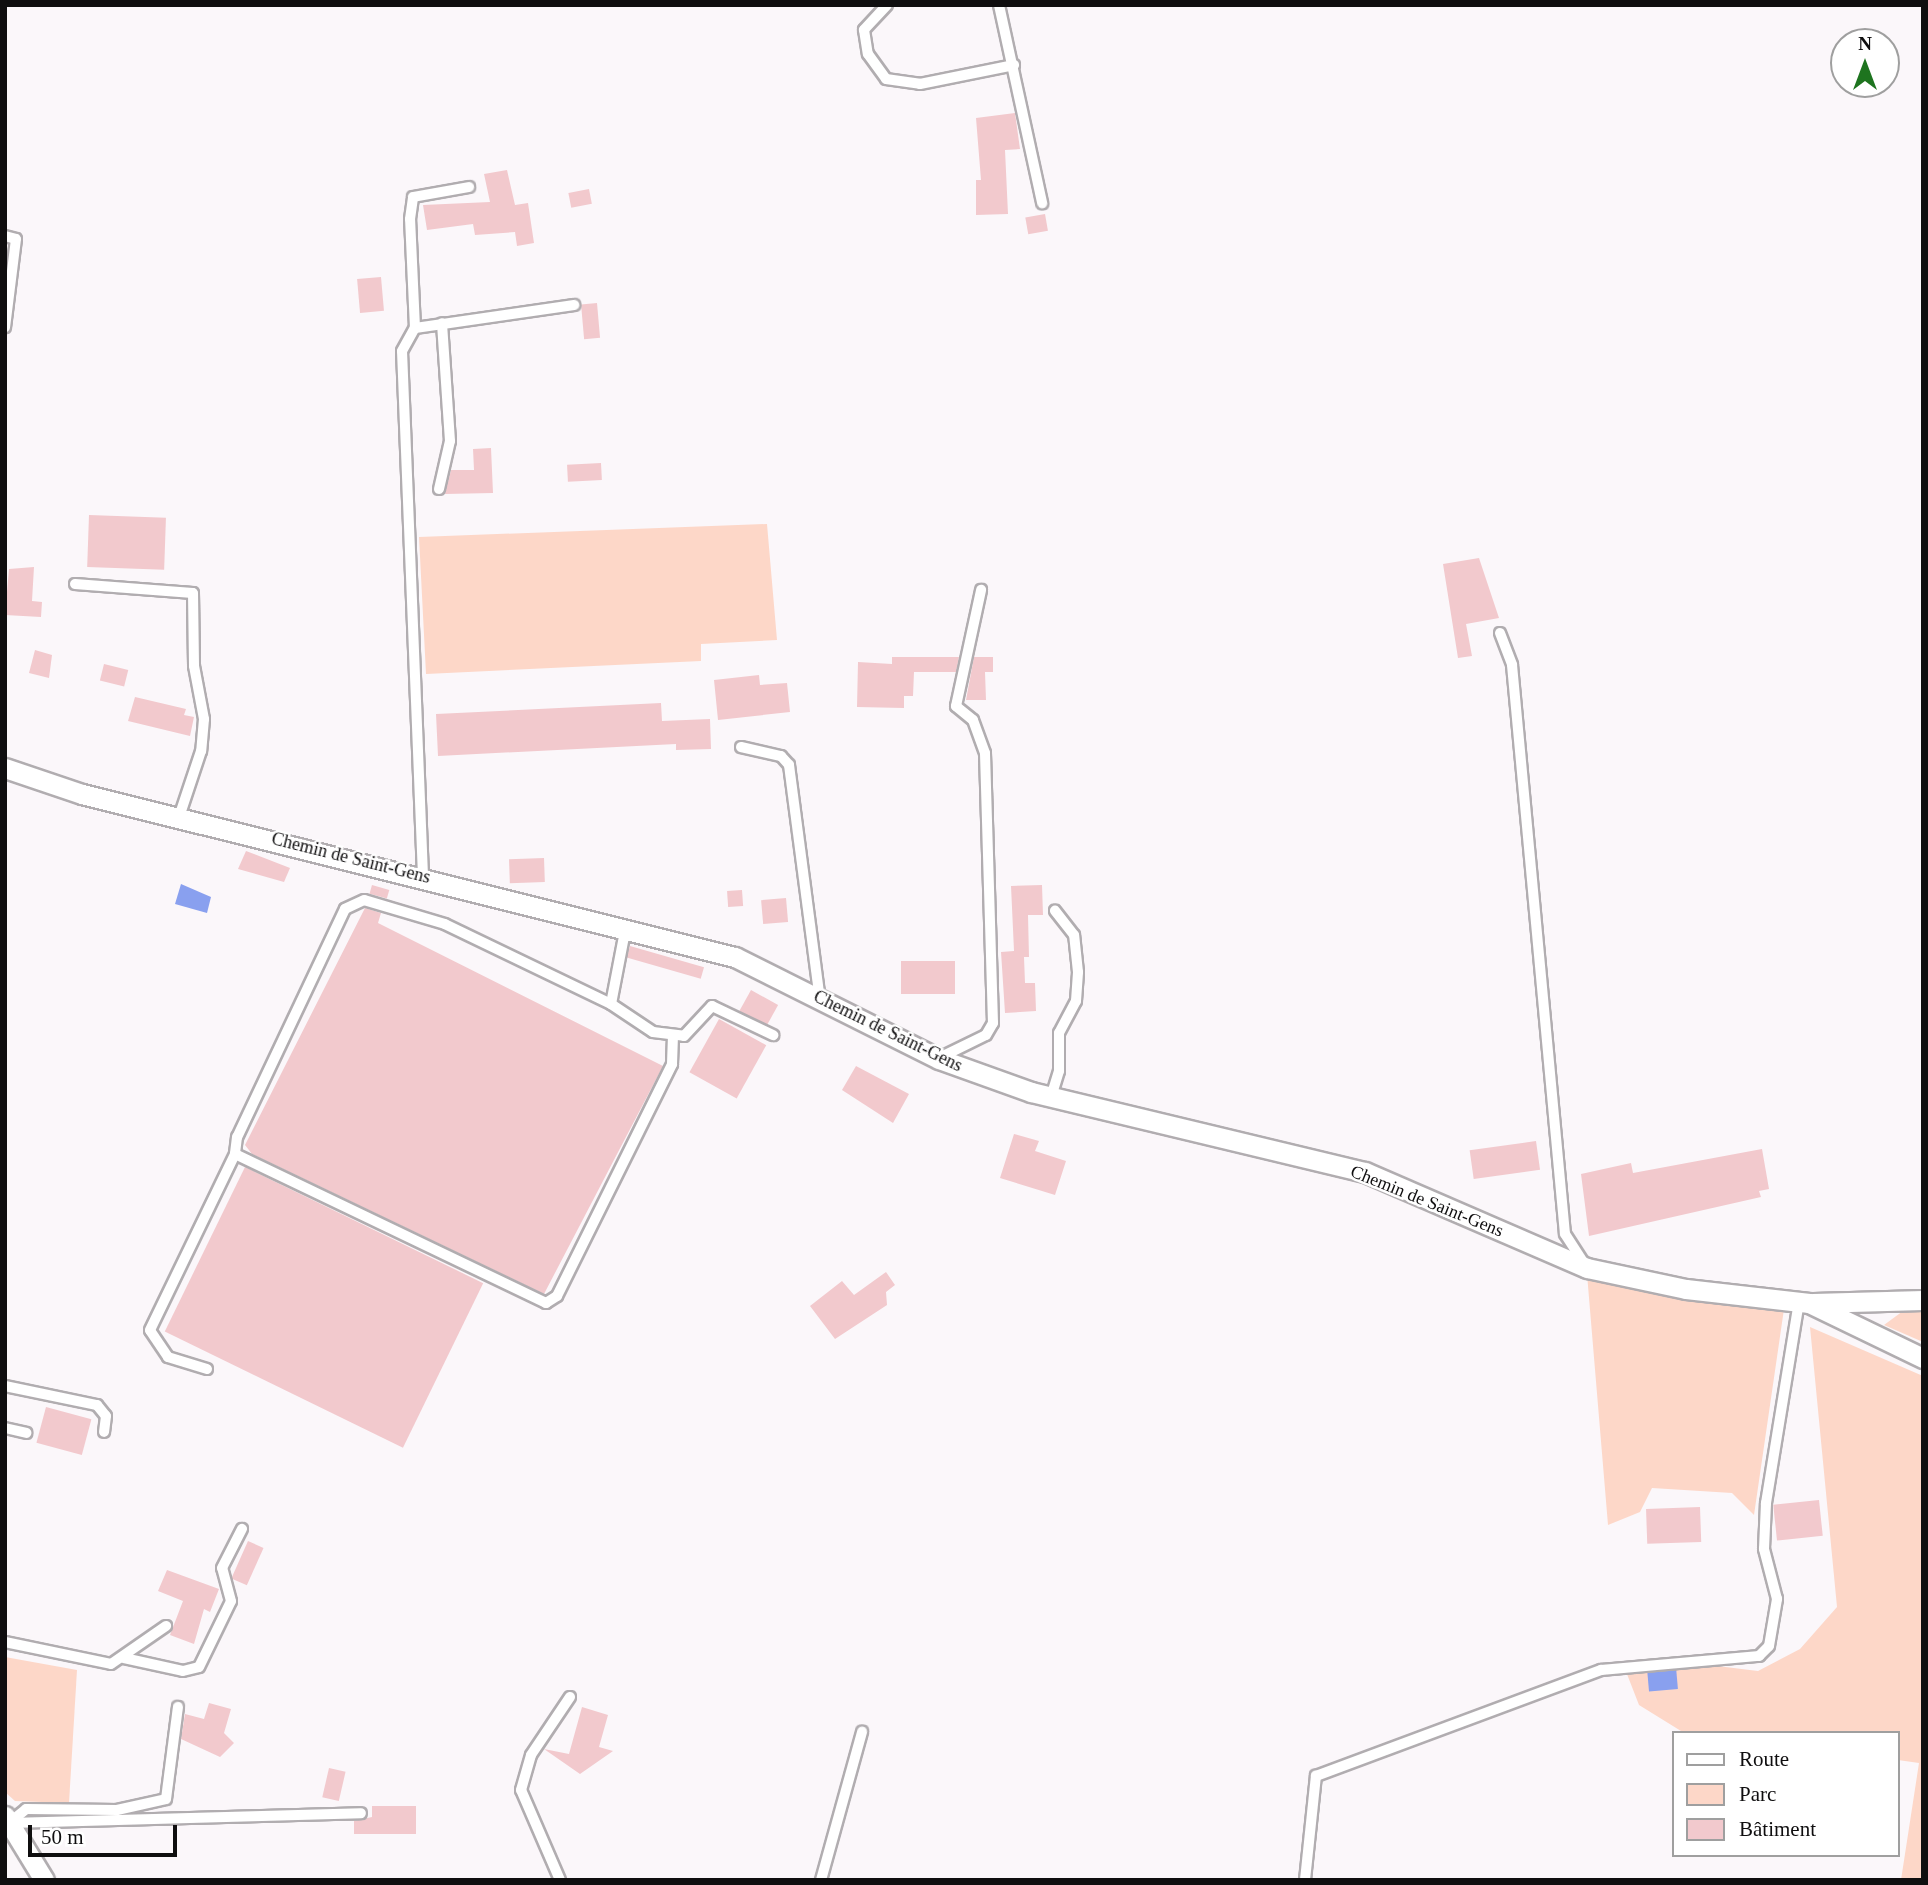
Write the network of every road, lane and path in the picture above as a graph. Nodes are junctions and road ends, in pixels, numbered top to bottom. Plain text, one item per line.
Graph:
1 (887, 5) edge
2 (999, 5) edge
3 (1014, 65) junction
4 (469, 187) dead end
5 (1042, 203) dead end
6 (5, 236) edge
7 (575, 304) dead end
8 (442, 323) junction
9 (5, 327) edge
10 (415, 328) junction
11 (439, 489) dead end
12 (75, 584) dead end
13 (981, 590) dead end
14 (1500, 633) dead end
15 (741, 747) dead end
16 (5, 768) edge
17 (178, 817) junction
18 (423, 876) junction
19 (1055, 911) dead end
20 (626, 926) junction
21 (820, 999) junction
22 (611, 1004) junction
23 (673, 1035) junction
24 (773, 1035) dead end
25 (939, 1059) junction
26 (1051, 1097) junction
27 (235, 1154) junction
28 (1587, 1268) junction
29 (1923, 1300) edge
30 (1804, 1303) junction
31 (1923, 1358) edge
32 (207, 1369) dead end
33 (5, 1386) edge
34 (5, 1428) edge
35 (104, 1432) dead end
36 (26, 1433) dead end
37 (242, 1529) dead end
38 (166, 1626) dead end
39 (5, 1642) edge
40 (124, 1658) junction
41 (570, 1697) dead end
42 (178, 1707) dead end
43 (862, 1732) dead end
44 (361, 1813) dead end
45 (7, 1819) edge
46 (41, 1879) edge
47 (560, 1880) edge
48 (821, 1880) edge
49 (1305, 1880) edge

1 - 3 lane
2 - 3 lane
3 - 5 lane
4 - 10 lane
6 - 9 lane
7 - 8 lane
8 - 10 lane
8 - 11 lane
10 - 18 lane
12 - 17 lane
13 - 25 lane
14 - 28 lane
15 - 21 lane
16 - 17 street, Chemin de Saint-Gens
17 - 18 street, Chemin de Saint-Gens
18 - 20 street, Chemin de Saint-Gens
19 - 26 lane
20 - 21 street, Chemin de Saint-Gens
20 - 22 lane
21 - 25 street, Chemin de Saint-Gens
22 - 23 lane
22 - 27 lane
23 - 24 lane
23 - 27 lane
25 - 26 street, Chemin de Saint-Gens
26 - 28 street, Chemin de Saint-Gens
27 - 32 lane
28 - 30 street, Chemin de Saint-Gens
29 - 30 street
30 - 31 street, Chemin de Saint-Gens
30 - 49 lane
33 - 35 lane
34 - 36 lane
37 - 40 lane
38 - 40 lane
39 - 40 lane
41 - 47 lane
42 - 45 lane
43 - 48 lane
44 - 45 lane
45 - 46 street

